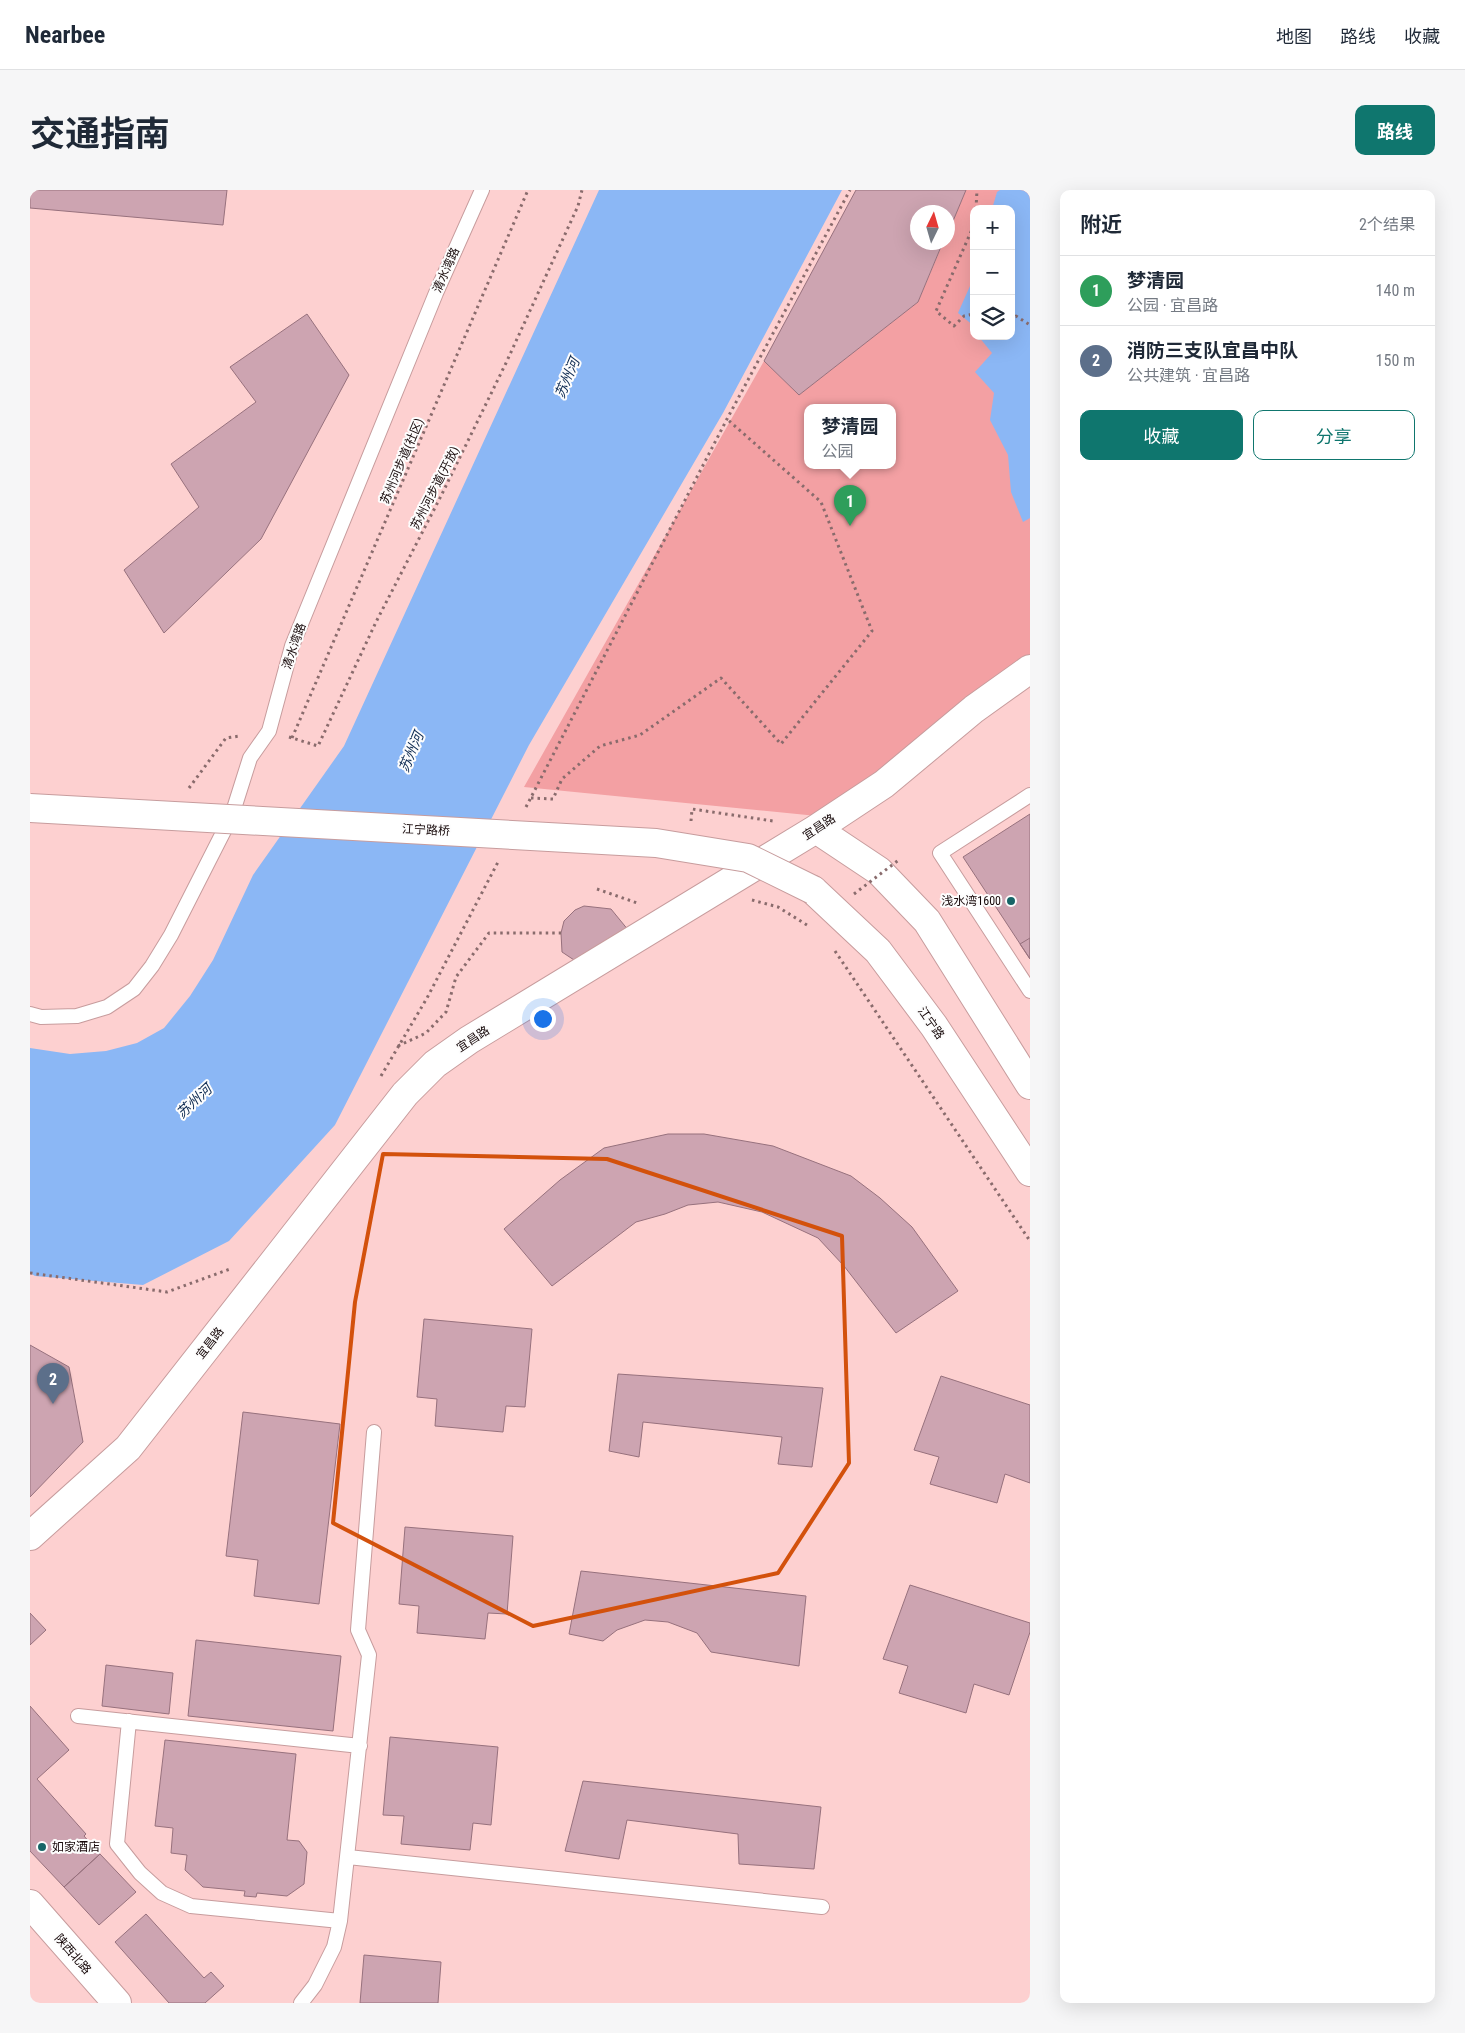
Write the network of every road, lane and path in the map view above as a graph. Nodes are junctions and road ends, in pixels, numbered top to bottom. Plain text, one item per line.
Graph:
1 (482, 190) edge
2 (528, 190) edge
3 (582, 190) edge
4 (977, 190) edge
5 (976, 205) edge
6 (970, 234) edge
7 (970, 315) edge
8 (1015, 317) edge
9 (1030, 325) edge
10 (727, 419) dead end
11 (1030, 669) edge
12 (270, 731) junction
13 (226, 738) dead end
14 (292, 738) junction
15 (186, 793) dead end
16 (1030, 795) edge
17 (531, 798) dead end
18 (30, 808) edge
19 (750, 817) dead end
20 (691, 822) dead end
21 (816, 829) junction
22 (900, 859) dead end
23 (597, 889) dead end
24 (813, 890) joint
25 (715, 891) junction
26 (854, 894) dead end
27 (646, 906) dead end
28 (809, 927) dead end
29 (561, 932) dead end
30 (830, 944) dead end
31 (1030, 991) edge
32 (30, 1014) edge
33 (398, 1046) dead end
34 (1028, 1076) edge
35 (1030, 1172) edge
36 (1030, 1241) edge
37 (374, 1432) dead end
38 (30, 1536) edge
39 (78, 1716) dead end
40 (129, 1721) junction
41 (360, 1746) junction
42 (348, 1857) junction
43 (30, 1904) edge
44 (822, 1907) dead end
45 (340, 1921) junction
46 (117, 2003) edge
47 (301, 2003) edge

1 - 12 lane, 清水湾路
2 - 14 path, 苏州河步道(社区)
3 - 14 path, 苏州河步道(开放)
4 - 5 path
6 - 7 path
8 - 9 path
10 - 17 path
11 - 21 street, 宜昌路
12 - 14 path, 苏州河步道(开放)
12 - 32 lane, 清水湾路
13 - 15 path
16 - 31 lane
18 - 24 street, 江宁路桥, bridge
19 - 20 path
21 - 25 street, 宜昌路
21 - 34 street
22 - 26 path, bridge
23 - 27 path
24 - 35 street, 江宁路
25 - 28 path
25 - 38 street, 宜昌路
29 - 33 path
30 - 36 path
37 - 41 lane
39 - 40 lane
40 - 41 lane
40 - 45 lane
41 - 42 lane
42 - 44 lane
42 - 45 lane
43 - 46 street, 陕西北路
45 - 47 lane

